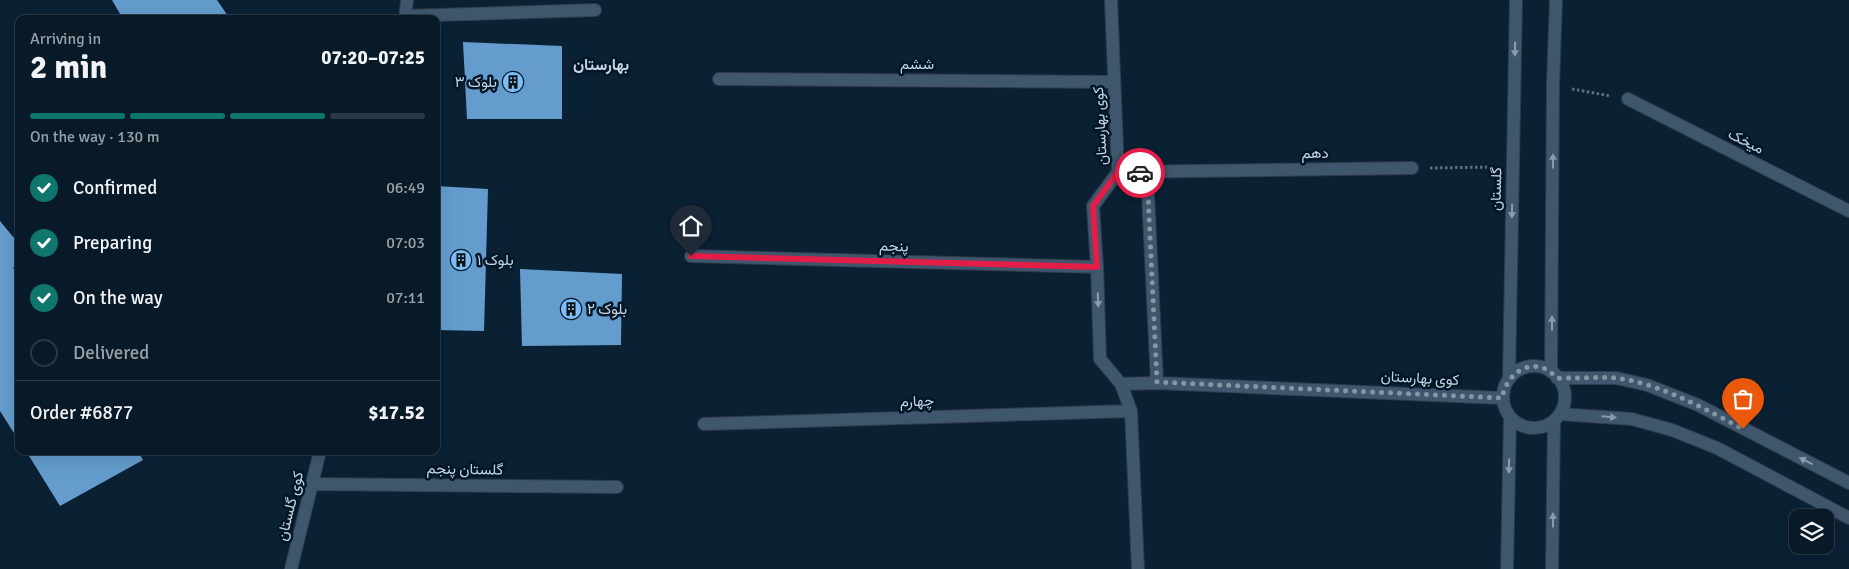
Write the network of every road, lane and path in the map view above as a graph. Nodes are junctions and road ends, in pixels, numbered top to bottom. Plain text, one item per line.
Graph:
1 (406, 0) edge
2 (1111, 0) edge
3 (1516, 0) edge
4 (1556, 0) edge
5 (595, 10) dead end
6 (405, 15) edge
7 (440, 16) edge
8 (719, 79) dead end
9 (1114, 82) junction
10 (1553, 85) junction
11 (1628, 99) joint
12 (1513, 166) junction
13 (1412, 168) joint
14 (1118, 172) junction
15 (1147, 173) junction
16 (1849, 211) edge
17 (691, 256) dead end
18 (1097, 267) junction
19 (1554, 375) junction
20 (1509, 378) junction
21 (1157, 382) junction
22 (1121, 384) junction
23 (1502, 398) junction
24 (1131, 411) junction
25 (1510, 417) junction
26 (1557, 417) junction
27 (704, 424) dead end
28 (319, 455) edge
29 (1849, 483) edge
30 (312, 484) junction
31 (617, 488) dead end
32 (1849, 518) edge
33 (291, 569) edge
34 (1138, 569) edge
35 (1507, 569) edge
36 (1552, 569) edge

1 - 6 street
2 - 9 street, کوی بهارستان
3 -> 12 street, گلستان
4 - 10 street
5 - 7 street
8 - 9 street, ششم
9 - 14 street, کوی بهارستان
10 - 11 path
19 -> 10 street
11 - 16 street, میخک
12 - 13 path
12 -> 20 street, گلستان
13 - 15 street, دهم
14 - 15 street, دهم
14 - 18 street, کوی بهارستان
15 - 21 street
17 - 18 street, پنجم
18 -> 22 street, کوی بهارستان
19 - 20 street
19 - 26 street
29 -> 19 street
20 - 23 street
21 - 22 street, کوی بهارستان
21 - 23 street, کوی بهارستان
22 - 24 street, کوی بهارستان
23 - 25 street
24 - 27 street, چهارم
24 - 34 street, کوی بهارستان
25 - 26 street
25 -> 35 street
26 -> 32 street
36 -> 26 street
28 - 30 street, کوی گلستان
30 - 31 street, گلستان پنجم
30 - 33 street, کوی گلستان

